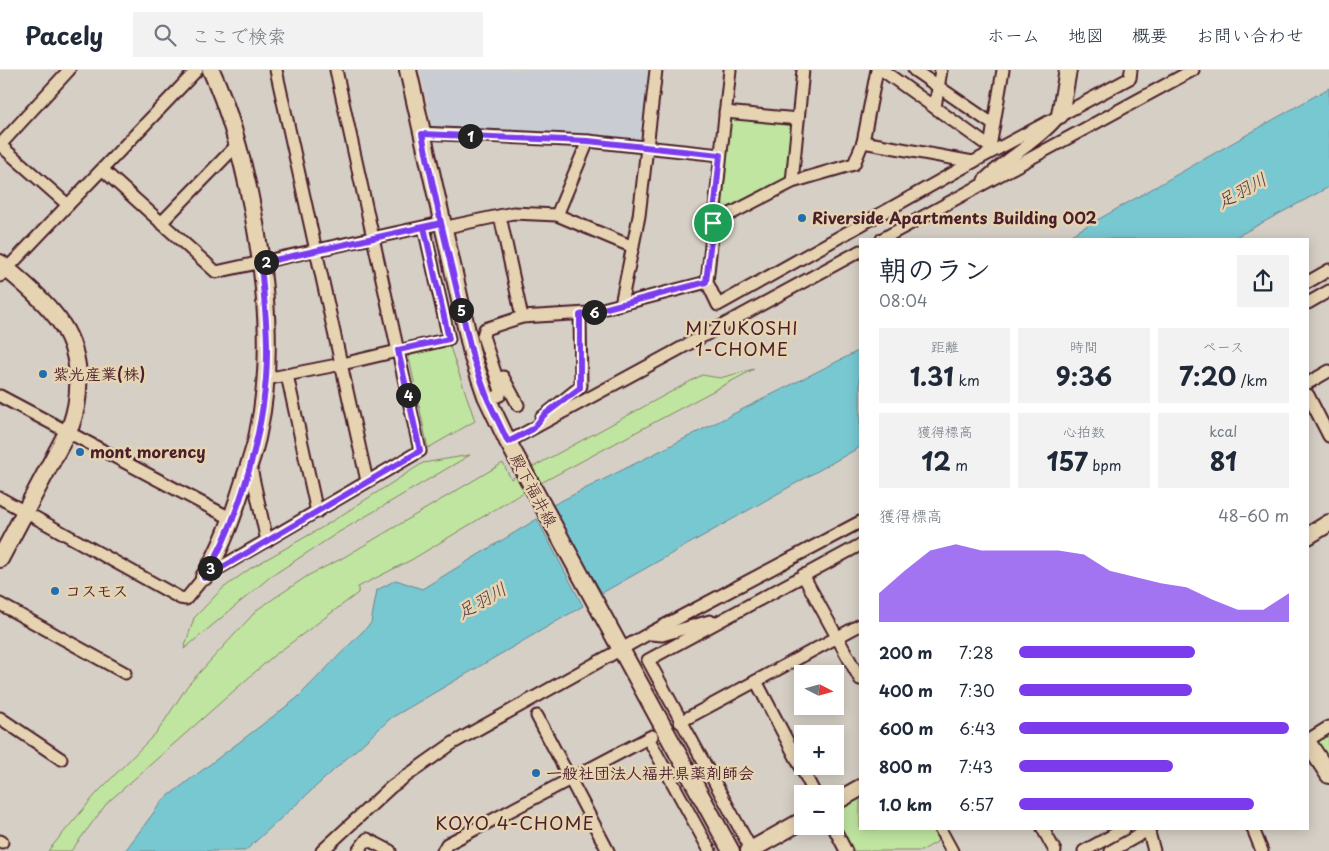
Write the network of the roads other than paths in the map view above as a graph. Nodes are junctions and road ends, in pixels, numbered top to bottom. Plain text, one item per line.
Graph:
1 (69, 70) edge
2 (197, 70) edge
3 (211, 70) edge
4 (276, 70) edge
5 (336, 70) edge
6 (408, 70) edge
7 (656, 70) edge
8 (730, 70) edge
9 (803, 70) edge
10 (877, 70) edge
11 (882, 70) edge
12 (914, 70) edge
13 (941, 70) edge
14 (1003, 70) edge
15 (1068, 70) edge
16 (1131, 70) edge
17 (1193, 70) edge
18 (938, 87) junction
19 (934, 107) junction
20 (725, 112) junction
21 (1060, 115) junction
22 (798, 119) junction
23 (994, 125) junction
24 (422, 134) junction
25 (588, 141) junction
26 (863, 142) junction
27 (0, 145) edge
28 (237, 145) junction
29 (647, 146) junction
30 (992, 148) junction
31 (720, 155) junction
32 (973, 162) junction
33 (103, 170) junction
34 (792, 182) junction
35 (975, 190) junction
36 (68, 205) junction
37 (557, 215) junction
38 (500, 216) junction
39 (161, 223) junction
40 (713, 223) junction
41 (442, 225) junction
42 (424, 227) junction
43 (373, 238) junction
44 (884, 238) edge
45 (633, 247) junction
46 (317, 251) junction
47 (859, 251) edge
48 (261, 263) junction
49 (2, 269) edge
50 (1329, 270) edge
51 (1309, 281) edge
52 (706, 282) junction
53 (1329, 291) edge
54 (1309, 302) edge
55 (621, 304) junction
56 (580, 315) junction
57 (522, 317) junction
58 (489, 328) junction
59 (398, 350) junction
60 (342, 364) junction
61 (1329, 371) edge
62 (287, 375) junction
63 (266, 379) junction
64 (1309, 382) edge
65 (0, 396) edge
66 (1309, 397) edge
67 (488, 400) junction
68 (518, 405) dead end
69 (533, 429) junction
70 (68, 433) junction
71 (1329, 436) edge
72 (508, 442) junction
73 (250, 462) junction
74 (367, 481) junction
75 (0, 498) edge
76 (25, 512) junction
77 (317, 512) junction
78 (232, 519) junction
79 (859, 523) edge
80 (1329, 523) edge
81 (1309, 535) edge
82 (267, 542) junction
83 (859, 546) edge
84 (0, 559) edge
85 (803, 575) junction
86 (204, 578) junction
87 (0, 604) edge
88 (722, 620) junction
89 (859, 626) edge
90 (650, 633) junction
91 (838, 637) junction
92 (622, 649) junction
93 (125, 673) dead end
94 (859, 677) edge
95 (756, 681) junction
96 (536, 716) dead end
97 (0, 718) edge
98 (680, 722) junction
99 (1329, 727) edge
100 (1309, 740) edge
101 (1309, 743) edge
102 (61, 759) dead end
103 (1329, 775) edge
104 (570, 780) junction
105 (811, 785) edge
106 (859, 789) edge
107 (844, 797) edge
108 (794, 825) edge
109 (941, 830) edge
110 (1044, 830) edge
111 (1122, 830) edge
112 (1147, 830) edge
113 (1149, 830) edge
114 (1252, 830) edge
115 (838, 835) edge
116 (750, 850) edge
117 (322, 851) edge
118 (358, 851) edge
119 (390, 851) edge
120 (443, 851) edge
121 (608, 851) edge
122 (710, 851) edge
123 (731, 851) edge
124 (846, 851) edge
125 (952, 851) edge
126 (1055, 851) edge
127 (1084, 851) edge
128 (1111, 851) edge
129 (1154, 851) edge
130 (1262, 851) edge

1 - 27 street
2 - 33 street
3 - 28 street
4 - 46 street
5 - 43 street
6 - 24 street, 殿下福井線
7 - 29 street
8 - 20 street
9 - 22 street
10 - 26 street
11 - 19 street
12 - 18 street
13 - 18 street
14 - 23 street
15 - 21 street
16 - 21 street
17 - 35 street
18 - 19 street
18 - 23 street
19 - 30 street
20 - 22 street
20 - 31 street
21 - 30 street
21 - 35 street
22 - 34 street
23 - 30 street
24 - 25 street
24 - 41 street, 殿下福井線
25 - 29 street
25 - 37 street
26 - 32 street
26 - 34 street
27 - 36 street
28 - 39 street
28 - 48 street
29 - 31 street
29 - 45 street
30 - 32 street
31 - 40 street
32 - 52 street
33 - 36 street
33 - 39 street
34 - 40 street
35 - 44 street
36 - 49 street
37 - 38 street
37 - 45 street
38 - 41 street
38 - 57 street
39 - 48 street
40 - 52 street
41 - 42 street
41 - 67 street, 殿下福井線
42 - 43 street
42 - 59 street
43 - 46 street
43 - 59 street
45 - 55 street
46 - 48 street
46 - 60 street
47 - 69 street
48 - 63 street
49 - 70 street
50 - 51 street
52 - 55 street
53 - 54 street
55 - 56 street
56 - 57 street
56 - 69 street
57 - 58 street
58 - 67 street
58 - 68 street
59 - 60 street
59 - 74 street
60 - 62 street
60 - 74 street
61 - 64 street
62 - 63 street
62 - 77 street
63 - 73 street
65 - 70 street
66 - 71 street
67 - 72 street, 殿下福井線
69 - 72 street
70 - 76 street
70 - 78 street
72 - 92 street, 殿下福井線
73 - 78 street
73 - 82 street
74 - 77 street
75 - 76 street
76 - 84 street
76 - 86 street
77 - 82 street
78 - 86 street
79 - 90 street
80 - 81 street
82 - 86 street
83 - 85 street
85 - 88 street
85 - 91 street
87 - 93 street
88 - 90 street
88 - 98 street
89 - 91 street
90 - 92 street
91 - 94 street
91 - 95 street
92 - 117 street
92 - 123 street, 殿下福井線
95 - 98 street
95 - 105 street
96 - 104 street
97 - 102 street
98 - 116 street
99 - 100 street
101 - 103 street
104 - 120 street
104 - 121 street
104 - 122 street
106 - 107 street
108 - 116 street
109 - 125 street
110 - 126 street
111 - 127 street
112 - 128 street
113 - 129 street
114 - 130 street
115 - 124 street
118 - 119 street

